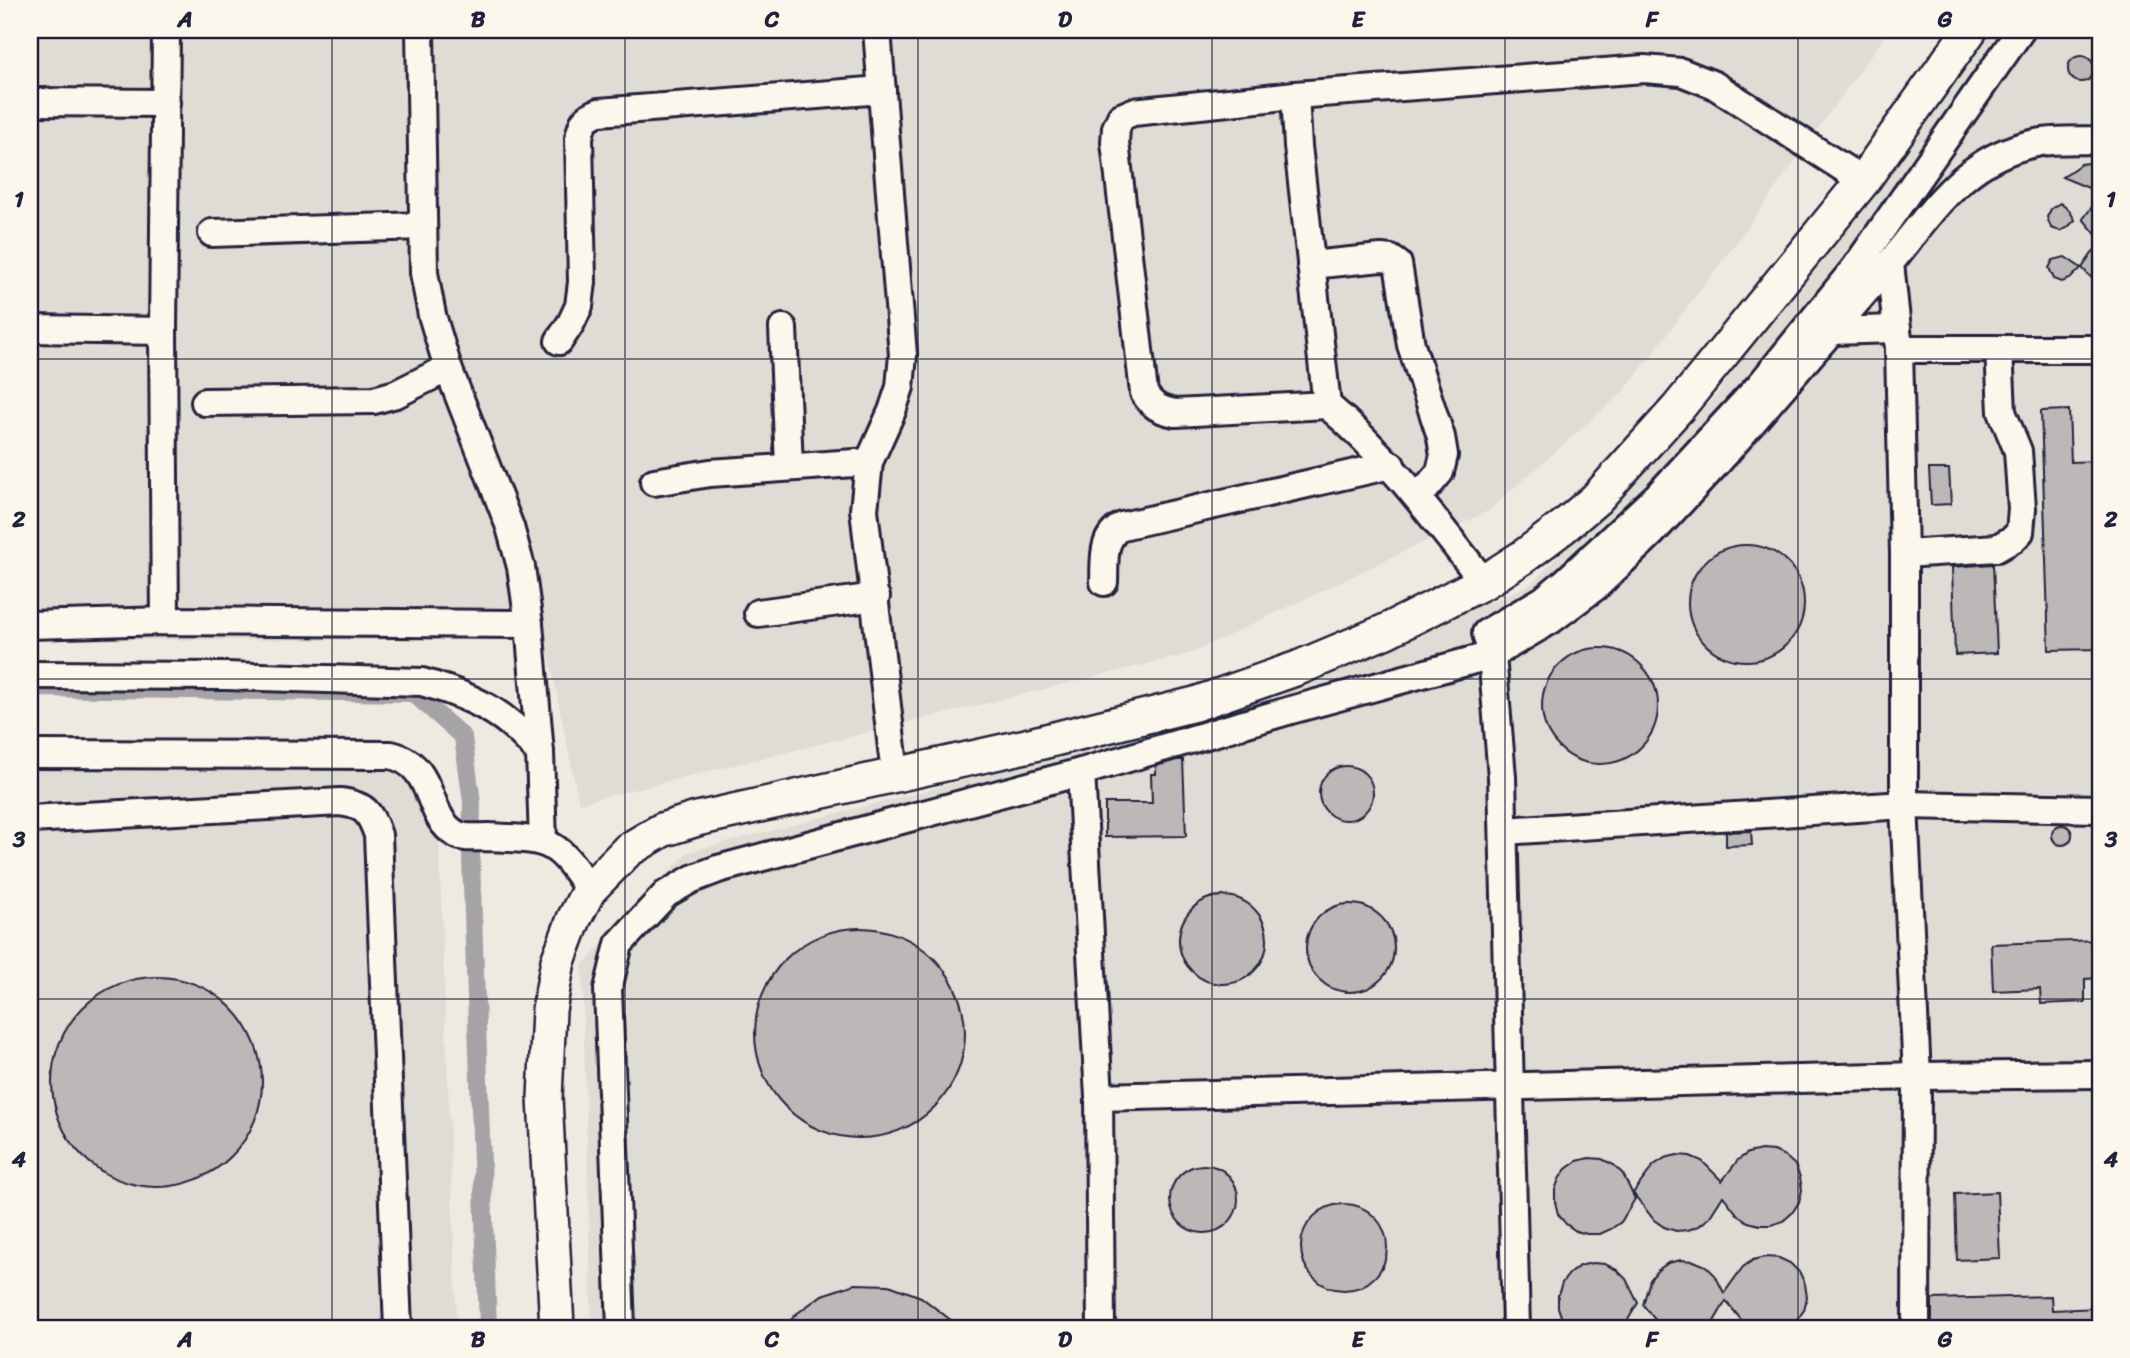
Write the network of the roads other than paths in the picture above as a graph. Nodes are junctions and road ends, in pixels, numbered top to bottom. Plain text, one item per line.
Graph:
1 (166, 30) edge
2 (420, 30) edge
3 (877, 30) edge
4 (1948, 30) edge
5 (1970, 30) edge
6 (2021, 30) edge
7 (882, 90) junction
8 (1295, 96) junction
9 (30, 102) edge
10 (166, 103) junction
11 (2100, 140) edge
12 (1848, 171) junction
13 (422, 226) junction
14 (212, 233) dead end
15 (1890, 263) junction
16 (1311, 265) junction
17 (783, 328) dead end
18 (30, 329) edge
19 (163, 331) junction
20 (1830, 331) junction
21 (1898, 339) junction
22 (559, 341) dead end
23 (1999, 349) junction
24 (2100, 349) edge
25 (448, 368) junction
26 (205, 402) dead end
27 (1327, 405) junction
28 (869, 462) junction
29 (1391, 465) junction
30 (789, 466) junction
31 (654, 482) dead end
32 (1418, 498) junction
33 (1904, 554) junction
34 (1472, 567) junction
35 (1104, 582) dead end
36 (876, 597) junction
37 (758, 613) dead end
38 (165, 621) junction
39 (529, 624) junction
40 (30, 625) edge
41 (1492, 655) junction
42 (30, 674) edge
43 (540, 753) junction
44 (30, 754) edge
45 (893, 757) junction
46 (1081, 772) junction
47 (1904, 804) junction
48 (2100, 809) edge
49 (30, 819) edge
50 (1504, 831) junction
51 (543, 841) junction
52 (583, 882) junction
53 (2100, 1074) edge
54 (1917, 1076) junction
55 (1511, 1087) junction
56 (1099, 1097) junction
57 (398, 1328) edge
58 (539, 1328) edge
59 (557, 1328) edge
60 (621, 1328) edge
61 (1101, 1328) edge
62 (1517, 1328) edge
63 (1916, 1328) edge

1 - 10 lane
2 - 13 lane
3 - 7 lane
4 - 12 main road
5 - 52 main road
6 - 41 lane
7 - 22 lane
7 - 28 lane
8 - 12 lane
8 - 16 lane
8 - 27 lane
9 - 10 lane
10 - 19 lane
11 - 15 lane
12 - 34 main road
13 - 14 lane
13 - 25 lane
15 - 20 lane
15 - 21 lane
16 - 27 lane
16 - 32 lane
17 - 30 lane
18 - 19 lane
19 - 38 lane
20 - 21 lane
20 - 41 lane
21 - 23 lane
21 - 33 lane
23 - 24 lane
23 - 33 lane
25 - 26 lane
25 - 39 lane
27 - 29 lane
28 - 30 lane
28 - 36 lane
29 - 32 lane
29 - 35 lane
30 - 31 lane
32 - 34 lane
33 - 47 lane
34 - 45 main road
36 - 37 lane
36 - 45 lane
38 - 39 lane
38 - 40 lane
39 - 43 lane
41 - 46 lane
41 - 50 lane
42 - 43 lane
43 - 51 lane
44 - 51 lane
45 - 52 main road
46 - 56 lane
46 - 60 lane
47 - 48 lane
47 - 50 lane
47 - 54 lane
49 - 57 lane
50 - 55 lane
51 - 52 lane
52 - 58 main road
52 - 59 main road
53 - 54 lane
54 - 55 lane
54 - 63 lane
55 - 56 lane
55 - 62 lane
56 - 61 lane

